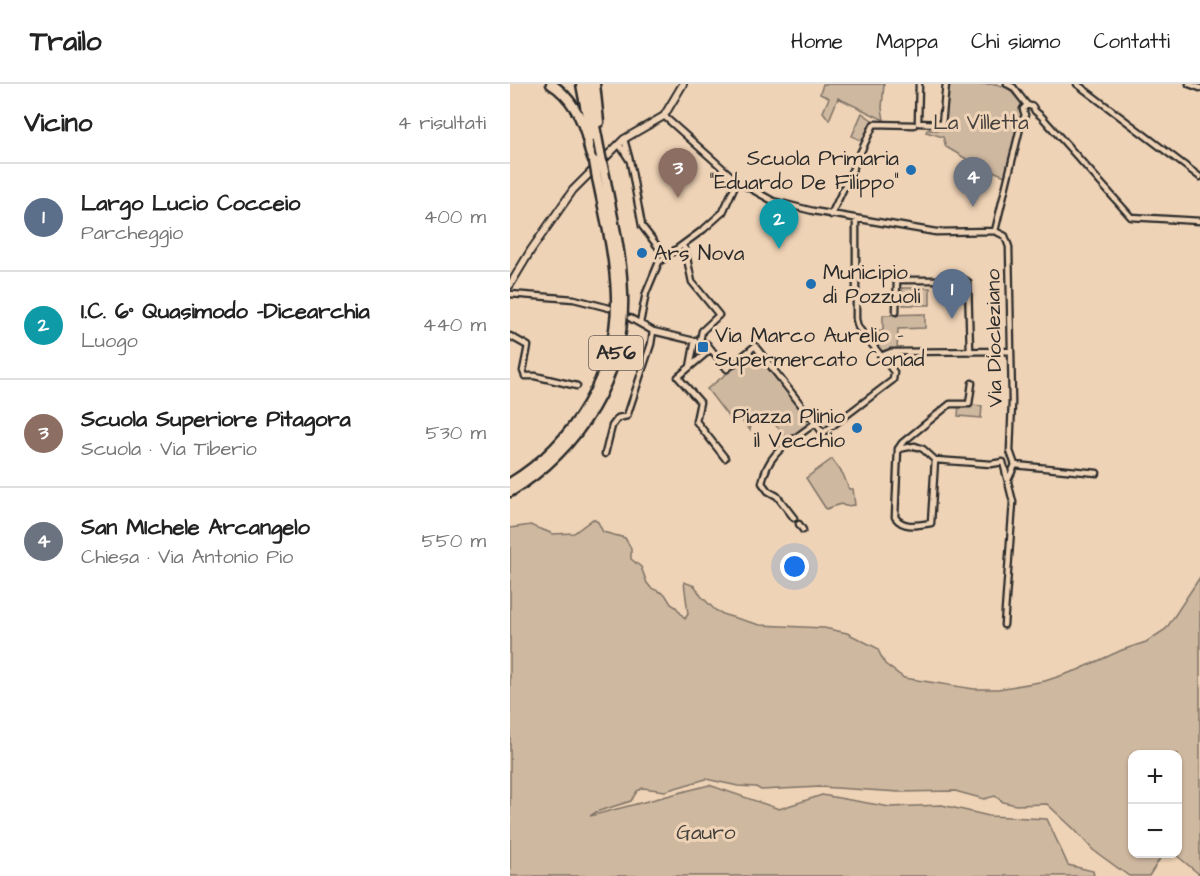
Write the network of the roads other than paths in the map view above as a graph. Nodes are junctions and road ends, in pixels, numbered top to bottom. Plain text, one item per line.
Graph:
1 (551, 84) edge
2 (581, 84) edge
3 (587, 84) edge
4 (595, 84) edge
5 (683, 84) edge
6 (919, 84) edge
7 (946, 84) edge
8 (1007, 84) edge
9 (1077, 84) edge
10 (1189, 84) edge
11 (1200, 88) edge
12 (1027, 105) junction
13 (1035, 111) junction
14 (1025, 115) junction
15 (664, 116) junction
16 (914, 125) dead end
17 (622, 142) junction
18 (600, 152) junction
19 (594, 161) junction
20 (601, 177) junction
21 (1200, 177) edge
22 (737, 181) junction
23 (831, 215) junction
24 (856, 219) junction
25 (1200, 221) edge
26 (995, 231) junction
27 (682, 245) junction
28 (665, 256) junction
29 (510, 285) edge
30 (510, 294) edge
31 (609, 308) dead end
32 (896, 312) dead end
33 (630, 318) dead end
34 (640, 323) junction
35 (653, 331) junction
36 (510, 336) edge
37 (698, 341) junction
38 (711, 349) junction
39 (1011, 351) junction
40 (970, 352) junction
41 (881, 356) junction
42 (690, 367) junction
43 (972, 383) dead end
44 (577, 386) dead end
45 (815, 423) junction
46 (898, 449) junction
47 (1010, 451) junction
48 (605, 454) dead end
49 (724, 458) dead end
50 (935, 460) junction
51 (1003, 462) junction
52 (1015, 465) junction
53 (1097, 472) dead end
54 (1008, 480) junction
55 (510, 483) edge
56 (510, 492) edge
57 (794, 518) dead end
58 (799, 524) dead end
59 (804, 530) dead end
60 (1004, 625) dead end

1 - 19 highway
2 - 19 highway, A56
3 - 18 highway, A56
4 - 18 highway
5 - 15 street
6 - 7 street
8 - 12 street
9 - 21 street
10 - 11 street
12 - 13 street
12 - 14 street
13 - 14 street
13 - 25 street
14 - 26 street
15 - 17 street
15 - 22 street
16 - 23 street
17 - 28 street
17 - 29 street
18 - 20 highway, A56, bridge
19 - 20 highway, A56, bridge
20 - 55 highway, A56
20 - 56 highway, A56
22 - 23 street
22 - 27 street
23 - 24 street
24 - 26 street
24 - 41 street
26 - 39 street, Via Diocleziano
27 - 28 street
27 - 37 street
28 - 34 street
30 - 31 street
32 - 40 street
33 - 34 street
34 - 35 street
35 - 37 street
35 - 48 street
36 - 44 street
37 - 38 street
37 - 42 street
38 - 42 street
38 - 45 street
39 - 40 street
39 - 47 street, Via Diocleziano
40 - 41 street
41 - 45 street
42 - 49 street
43 - 46 street
45 - 57 street
46 - 50 street
46 - 50 street
47 - 51 street
47 - 52 street, Via Diocleziano
50 - 51 street
51 - 54 street
52 - 53 street
52 - 54 street
54 - 60 street
58 - 59 street

